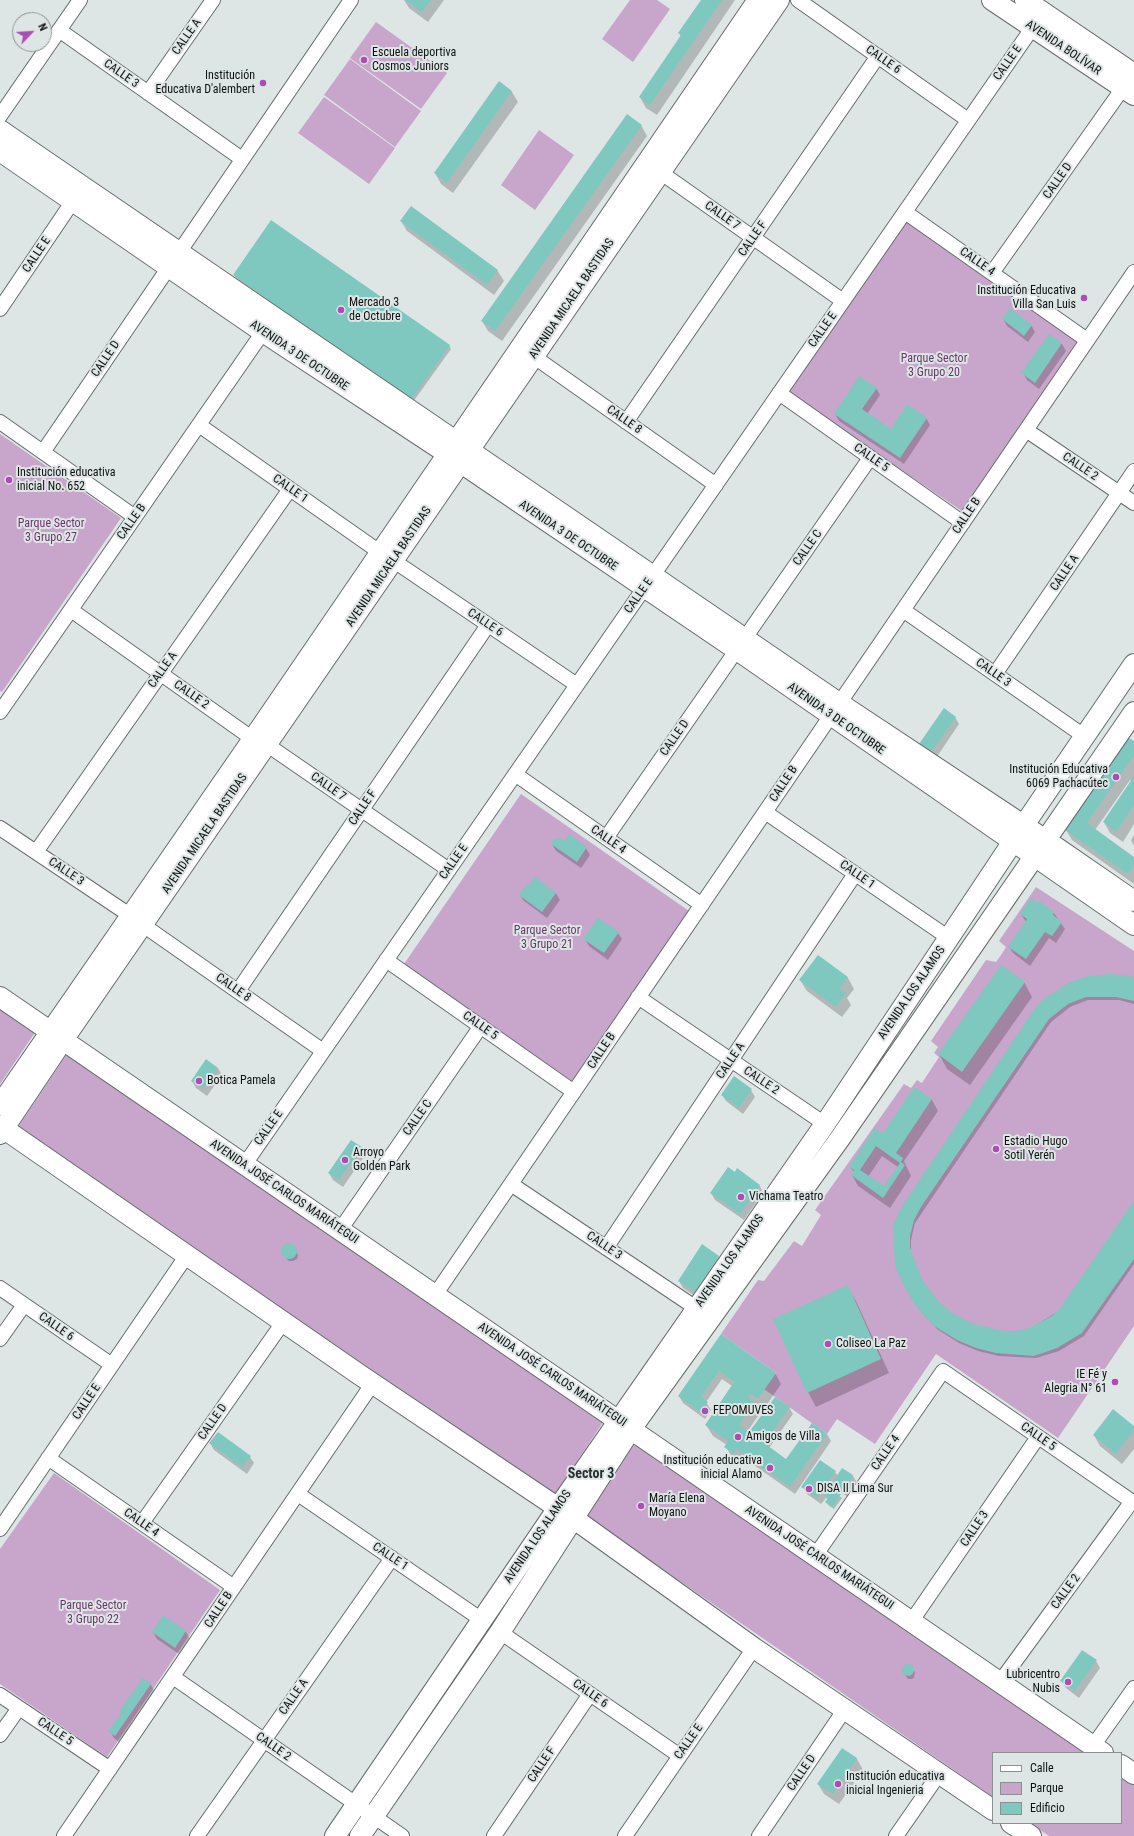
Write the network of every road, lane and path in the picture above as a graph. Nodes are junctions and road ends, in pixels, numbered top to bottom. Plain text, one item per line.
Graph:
1 (80, 0) edge
2 (213, 0) edge
3 (350, 0) edge
4 (758, 0) edge
5 (779, 0) edge
6 (798, 0) edge
7 (992, 0) edge
8 (1035, 9) edge
9 (59, 30) junction
10 (878, 56) junction
11 (1132, 81) edge
12 (148, 93) junction
13 (0, 116) edge
14 (968, 120) junction
15 (0, 130) edge
16 (0, 151) edge
17 (242, 159) junction
18 (660, 172) junction
19 (73, 201) junction
20 (905, 212) junction
21 (754, 238) junction
22 (174, 259) junction
23 (1134, 272) edge
24 (992, 273) junction
25 (2, 300) edge
26 (843, 301) junction
27 (264, 332) junction
28 (1088, 340) junction
29 (533, 356) junction
30 (779, 393) junction
31 (0, 422) edge
32 (626, 422) junction
33 (199, 425) junction
34 (1026, 430) junction
35 (43, 452) junction
36 (458, 452) junction
37 (870, 458) junction
38 (1134, 471) edge
39 (716, 485) junction
40 (290, 489) junction
41 (1119, 493) junction
42 (1134, 503) edge
43 (135, 517) junction
44 (963, 523) junction
45 (387, 557) junction
46 (648, 582) junction
47 (71, 610) junction
48 (903, 610) junction
49 (488, 625) junction
50 (741, 644) junction
51 (1134, 664) edge
52 (161, 674) junction
53 (995, 674) junction
54 (577, 685) junction
55 (2, 706) edge
56 (835, 709) junction
57 (1134, 712) edge
58 (1084, 736) junction
59 (260, 742) junction
60 (515, 774) junction
61 (362, 810) junction
62 (765, 812) junction
63 (0, 828) edge
64 (1019, 833) junction
65 (606, 838) junction
66 (1041, 849) junction
67 (36, 852) junction
68 (449, 870) junction
69 (855, 874) junction
70 (1134, 901) edge
71 (702, 905) junction
72 (137, 920) junction
73 (1134, 925) edge
74 (949, 938) junction
75 (386, 960) junction
76 (238, 991) junction
77 (0, 997) edge
78 (638, 997) junction
79 (481, 1026) junction
80 (57, 1036) junction
81 (323, 1051) junction
82 (731, 1060) junction
83 (574, 1092) junction
84 (0, 1104) edge
85 (825, 1124) junction
86 (1, 1130) edge
87 (244, 1164) junction
88 (511, 1184) junction
89 (340, 1230) junction
90 (606, 1248) junction
91 (187, 1255) junction
92 (0, 1288) edge
93 (435, 1295) junction
94 (708, 1302) junction
95 (24, 1305) junction
96 (284, 1322) junction
97 (0, 1339) edge
98 (112, 1365) junction
99 (943, 1371) joint
100 (373, 1383) junction
101 (625, 1425) junction
102 (1038, 1437) junction
103 (48, 1458) junction
104 (298, 1494) junction
105 (1133, 1502) edge
106 (565, 1513) junction
107 (142, 1523) junction
108 (0, 1529) edge
109 (816, 1556) junction
110 (392, 1558) junction
111 (234, 1587) junction
112 (482, 1620) junction
113 (911, 1622) junction
114 (500, 1632) junction
115 (754, 1648) junction
116 (172, 1677) junction
117 (1000, 1682) junction
118 (1134, 1688) edge
119 (590, 1694) junction
120 (0, 1695) edge
121 (19, 1708) junction
122 (845, 1709) junction
123 (0, 1735) edge
124 (264, 1741) junction
125 (1098, 1750) edge
126 (680, 1756) junction
127 (1122, 1766) edge
128 (110, 1769) junction
129 (939, 1774) junction
130 (1134, 1774) edge
131 (357, 1805) junction
132 (992, 1809) edge
133 (374, 1817) junction
134 (1013, 1824) edge
135 (64, 1836) edge
136 (197, 1836) edge
137 (335, 1836) edge
138 (360, 1836) edge
139 (402, 1836) edge
140 (494, 1836) edge
141 (625, 1836) edge
142 (759, 1836) edge
143 (896, 1836) edge
144 (1031, 1836) edge

1 - 9 street
2 - 12 street, CALLE A
3 - 17 street, CALLE D
4 - 36 street, AVENIDA MICAELA BASTIDAS
5 - 18 street, AVENIDA MICAELA BASTIDAS
6 - 10 street, CALLE 6
7 - 8 street, AVENIDA BOLÍVAR
8 - 11 street, AVENIDA BOLÍVAR
8 - 14 street, CALLE E
9 - 12 street, CALLE 3
9 - 13 street
10 - 14 street, CALLE 6
10 - 21 street, CALLE F
11 - 24 street, CALLE D
12 - 17 street, CALLE 3
14 - 20 street, CALLE E
15 - 22 street, AVENIDA 3 DE OCTUBRE
16 - 19 street, AVENIDA 3 DE OCTUBRE
17 - 22 street, CALLE D
18 - 21 street, CALLE 7
18 - 29 street, AVENIDA MICAELA BASTIDAS
19 - 22 street, AVENIDA 3 DE OCTUBRE
19 - 25 street, CALLE E
20 - 24 street, CALLE 4
20 - 26 street, CALLE E
21 - 26 street, CALLE 7
21 - 32 street, CALLE F
22 - 27 street, AVENIDA 3 DE OCTUBRE
22 - 35 street, CALLE D
22 - 36 street, AVENIDA 3 DE OCTUBRE
23 - 28 street, CALLE B
24 - 28 street, CALLE 4
26 - 30 street, CALLE E
27 - 33 street, CALLE B
27 - 36 street, AVENIDA 3 DE OCTUBRE
28 - 34 street, CALLE B
29 - 32 street, CALLE 8
29 - 36 street, AVENIDA MICAELA BASTIDAS
30 - 37 street, CALLE 5
30 - 39 street, CALLE E
31 - 35 street
32 - 39 street, CALLE 8
33 - 40 street, CALLE 1
33 - 43 street, CALLE B
34 - 41 street, CALLE 2
34 - 44 street, CALLE B
35 - 43 street
36 - 45 street, AVENIDA MICAELA BASTIDAS
36 - 46 street, AVENIDA 3 DE OCTUBRE
37 - 44 street, CALLE 5
37 - 50 street, CALLE C
38 - 41 street, CALLE A
39 - 46 street, CALLE E
40 - 45 street, CALLE 1
40 - 52 street, CALLE A
41 - 42 street, CALLE 2
41 - 53 street, CALLE A
43 - 47 street, CALLE B
44 - 48 street, CALLE B
45 - 49 street, CALLE 6
45 - 59 street, AVENIDA MICAELA BASTIDAS
46 - 50 street, AVENIDA 3 DE OCTUBRE
46 - 54 street, CALLE E
47 - 52 street, CALLE 2
47 - 55 street, CALLE B
48 - 53 street, CALLE 3
48 - 56 street, CALLE B
49 - 54 street, CALLE 6
49 - 61 street, CALLE F
50 - 56 street, AVENIDA 3 DE OCTUBRE
50 - 65 street, CALLE D
51 - 58 street, AVENIDA LOS ALAMOS
52 - 59 street, CALLE 2
52 - 67 street, CALLE A
53 - 58 street, CALLE 3
54 - 60 street, CALLE E
56 - 62 street, CALLE B
56 - 64 street, AVENIDA 3 DE OCTUBRE
57 - 66 street, AVENIDA LOS ALAMOS
58 - 64 street, AVENIDA LOS ALAMOS
59 - 61 street, CALLE 7
59 - 72 street, AVENIDA MICAELA BASTIDAS
60 - 65 street, CALLE 4
60 - 68 street, CALLE E
61 - 68 street, CALLE 7
61 - 76 street, CALLE F
62 - 69 street, CALLE 1
62 - 71 street, CALLE B
63 - 67 street, CALLE 3
64 - 66 street, AVENIDA 3 DE OCTUBRE
64 - 74 street, AVENIDA LOS ALAMOS
65 - 71 street, CALLE 4
66 - 70 street, AVENIDA 3 DE OCTUBRE
66 - 73 street, AVENIDA 3 DE OCTUBRE
66 - 94 street, AVENIDA LOS ALAMOS
67 - 72 street, CALLE 3
68 - 75 street, CALLE E
69 - 74 street, CALLE 1
69 - 82 street, CALLE A
71 - 78 street, CALLE B
72 - 76 street, CALLE 8
72 - 80 street, AVENIDA MICAELA BASTIDAS
74 - 85 street, AVENIDA LOS ALAMOS
75 - 79 street, CALLE 5
75 - 81 street, CALLE E
76 - 81 street, CALLE 8
77 - 80 street, AVENIDA JOSÉ CARLOS MARIÁTEGUI
78 - 82 street, CALLE 2
78 - 83 street, CALLE B
79 - 83 street, CALLE 5
79 - 89 street, CALLE C
80 - 84 street, AVENIDA MICAELA BASTIDAS
80 - 86 street, AVENIDA MICAELA BASTIDAS
80 - 87 street, AVENIDA JOSÉ CARLOS MARIÁTEGUI
81 - 87 street, CALLE E
82 - 85 street, CALLE 2
82 - 90 street, CALLE A
83 - 88 street, CALLE B
85 - 94 street, AVENIDA LOS ALAMOS
86 - 91 street
87 - 89 street, AVENIDA JOSÉ CARLOS MARIÁTEGUI
88 - 90 street, CALLE 3
88 - 93 street, CALLE B
89 - 93 street, AVENIDA JOSÉ CARLOS MARIÁTEGUI
90 - 94 street, CALLE 3
91 - 96 street
91 - 98 street, CALLE E
92 - 95 street, CALLE 6
93 - 101 street, AVENIDA JOSÉ CARLOS MARIÁTEGUI
94 - 101 street, AVENIDA LOS ALAMOS
95 - 97 street
95 - 98 street, CALLE 6
96 - 100 street
96 - 107 street, CALLE D
98 - 103 street, CALLE E
99 - 102 street, CALLE 5
99 - 109 street, CALLE 4
100 - 104 street, CALLE B
100 - 106 street
101 - 106 street, AVENIDA LOS ALAMOS
101 - 109 street, AVENIDA JOSÉ CARLOS MARIÁTEGUI
102 - 105 street, CALLE 5
102 - 113 street, CALLE 3
103 - 107 street, CALLE 4
103 - 108 street, CALLE E
104 - 110 street, CALLE 1
104 - 111 street, CALLE B
105 - 117 street, CALLE 2
106 - 112 street, AVENIDA LOS ALAMOS
106 - 114 street, AVENIDA LOS ALAMOS
106 - 115 street
107 - 111 street, CALLE 4
109 - 113 street, AVENIDA JOSÉ CARLOS MARIÁTEGUI
110 - 112 street, CALLE 1
110 - 124 street, CALLE A
111 - 116 street, CALLE B
112 - 131 street, AVENIDA LOS ALAMOS
113 - 117 street, AVENIDA JOSÉ CARLOS MARIÁTEGUI
114 - 119 street, CALLE 6
114 - 133 street, AVENIDA LOS ALAMOS
115 - 122 street
115 - 126 street, CALLE E
116 - 124 street, CALLE 2
116 - 128 street, CALLE B
117 - 125 street, AVENIDA JOSÉ CARLOS MARIÁTEGUI
118 - 125 street
119 - 126 street, CALLE 6
119 - 140 street, CALLE F
120 - 121 street, CALLE 5
121 - 123 street
121 - 128 street, CALLE 5
122 - 129 street
122 - 142 street, CALLE D
124 - 131 street, CALLE 2
124 - 136 street, CALLE A
126 - 141 street, CALLE E
127 - 130 street
128 - 135 street, CALLE B
129 - 132 street
129 - 143 street
131 - 133 street, CALLE 2
131 - 137 street, AVENIDA LOS ALAMOS
133 - 138 street, AVENIDA LOS ALAMOS
133 - 139 street
134 - 144 street

